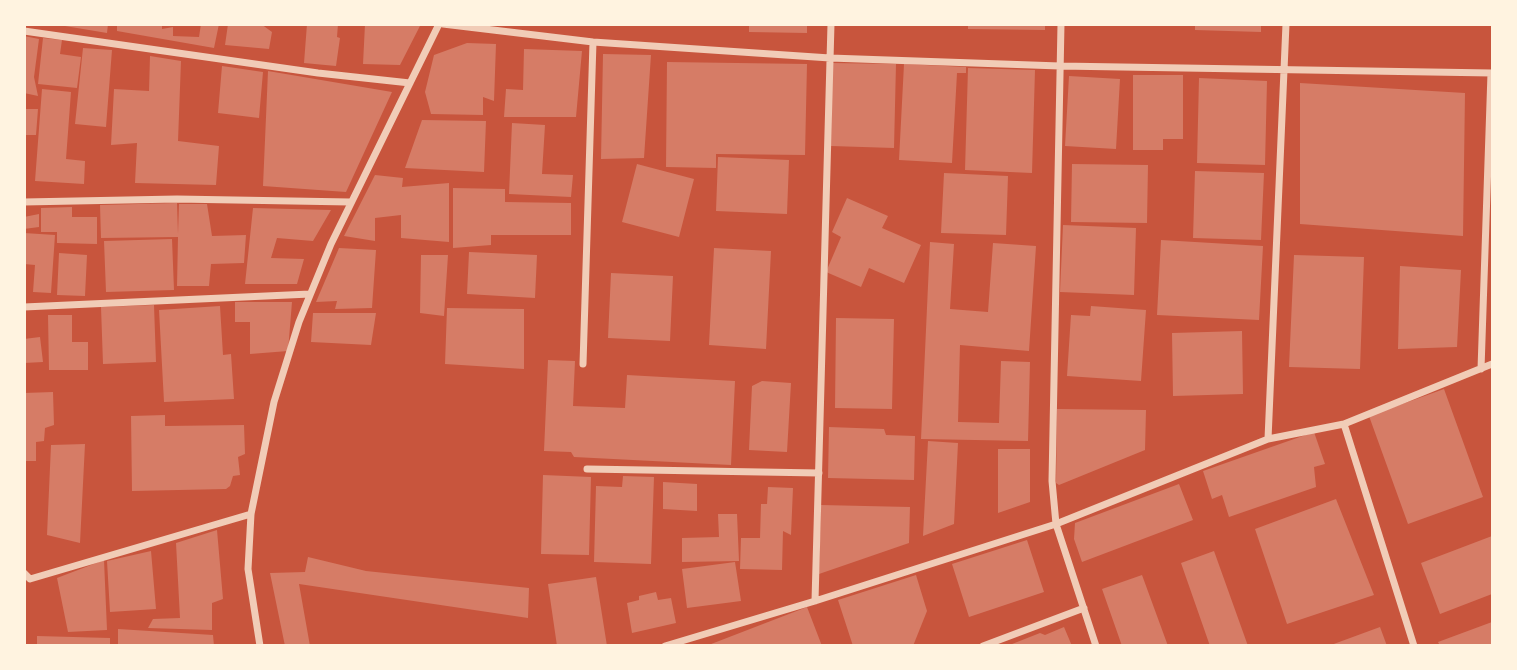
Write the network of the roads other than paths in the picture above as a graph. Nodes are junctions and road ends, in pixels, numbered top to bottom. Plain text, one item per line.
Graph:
1 (441, 24) edge
2 (831, 24) edge
3 (1061, 24) edge
4 (1286, 24) edge
5 (24, 31) edge
6 (593, 42) junction
7 (830, 58) junction
8 (1060, 66) junction
9 (1286, 69) junction
10 (1492, 73) edge
11 (410, 83) junction
12 (24, 202) edge
13 (350, 202) junction
14 (310, 294) junction
15 (24, 307) edge
16 (583, 364) dead end
17 (1493, 364) edge
18 (1481, 369) junction
19 (1344, 424) junction
20 (1268, 439) junction
21 (587, 469) dead end
22 (819, 473) junction
23 (251, 514) junction
24 (1056, 524) junction
25 (24, 573) edge
26 (815, 601) junction
27 (1084, 608) junction
28 (260, 646) edge
29 (665, 646) edge
30 (983, 646) edge
31 (1096, 646) edge
32 (1414, 646) edge

1 - 6 street
1 - 11 street
2 - 7 street
3 - 8 street
4 - 9 street
5 - 11 street
6 - 7 street
6 - 16 street
7 - 8 street
7 - 22 street
8 - 9 street
8 - 24 street
9 - 10 street
9 - 20 street
10 - 18 street
11 - 13 street
12 - 13 street
13 - 14 street
14 - 15 street
14 - 23 street
17 - 18 street
18 - 19 street
19 - 20 street
19 - 32 street
20 - 24 street
21 - 22 street
22 - 26 street
23 - 25 street
23 - 28 street
24 - 26 street
24 - 27 street
26 - 29 street
27 - 30 street
27 - 31 street

